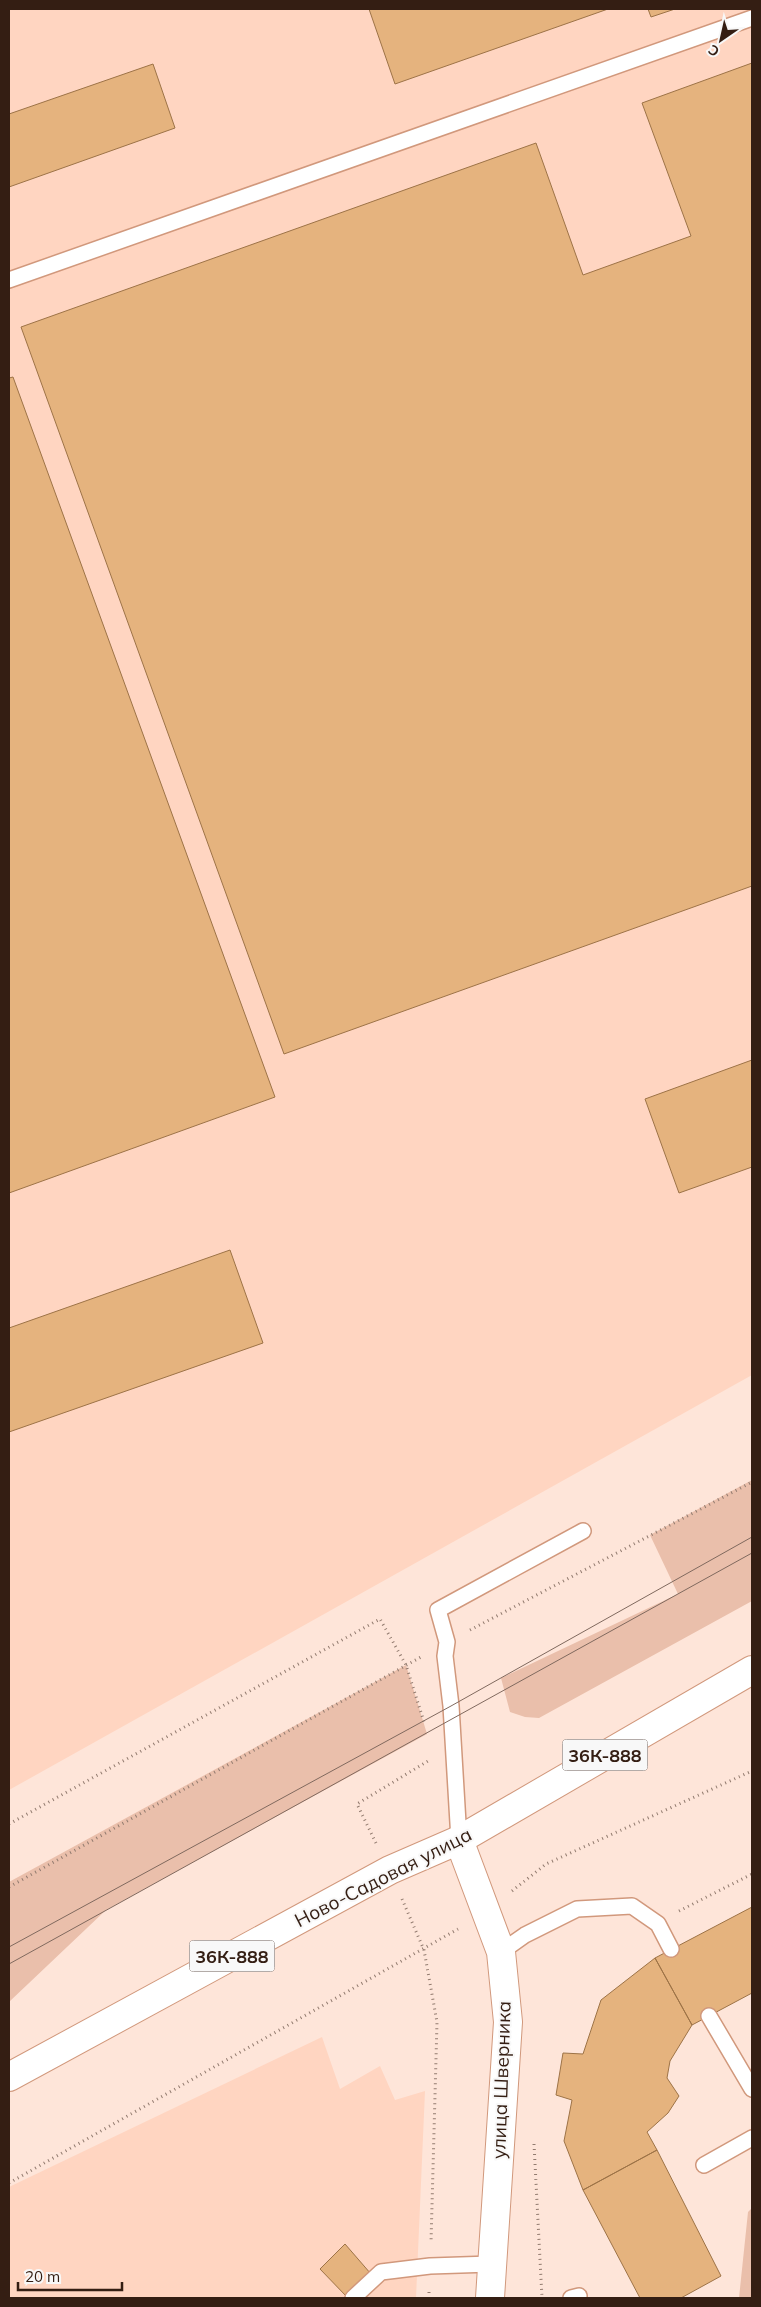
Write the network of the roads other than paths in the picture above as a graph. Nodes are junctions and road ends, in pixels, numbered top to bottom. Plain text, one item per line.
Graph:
1 (752, 18) edge
2 (9, 280) edge
3 (583, 1531) dead end
4 (752, 1670) edge
5 (459, 1840) junction
6 (671, 1949) dead end
7 (501, 1952) junction
8 (709, 2016) dead end
9 (9, 2078) edge
10 (752, 2089) edge
11 (752, 2138) edge
12 (704, 2165) dead end
13 (491, 2264) junction
14 (352, 2298) edge
15 (490, 2298) edge

1 - 2 lane
3 - 5 lane
4 - 5 main road, Ново-Садовая улица / 36К-888
5 - 7 main road, улица Шверника
5 - 9 main road, Ново-Садовая улица / 36К-888
6 - 7 lane
7 - 13 main road, улица Шверника
8 - 10 lane
11 - 12 lane
13 - 14 lane
13 - 15 main road, улица Шверника

